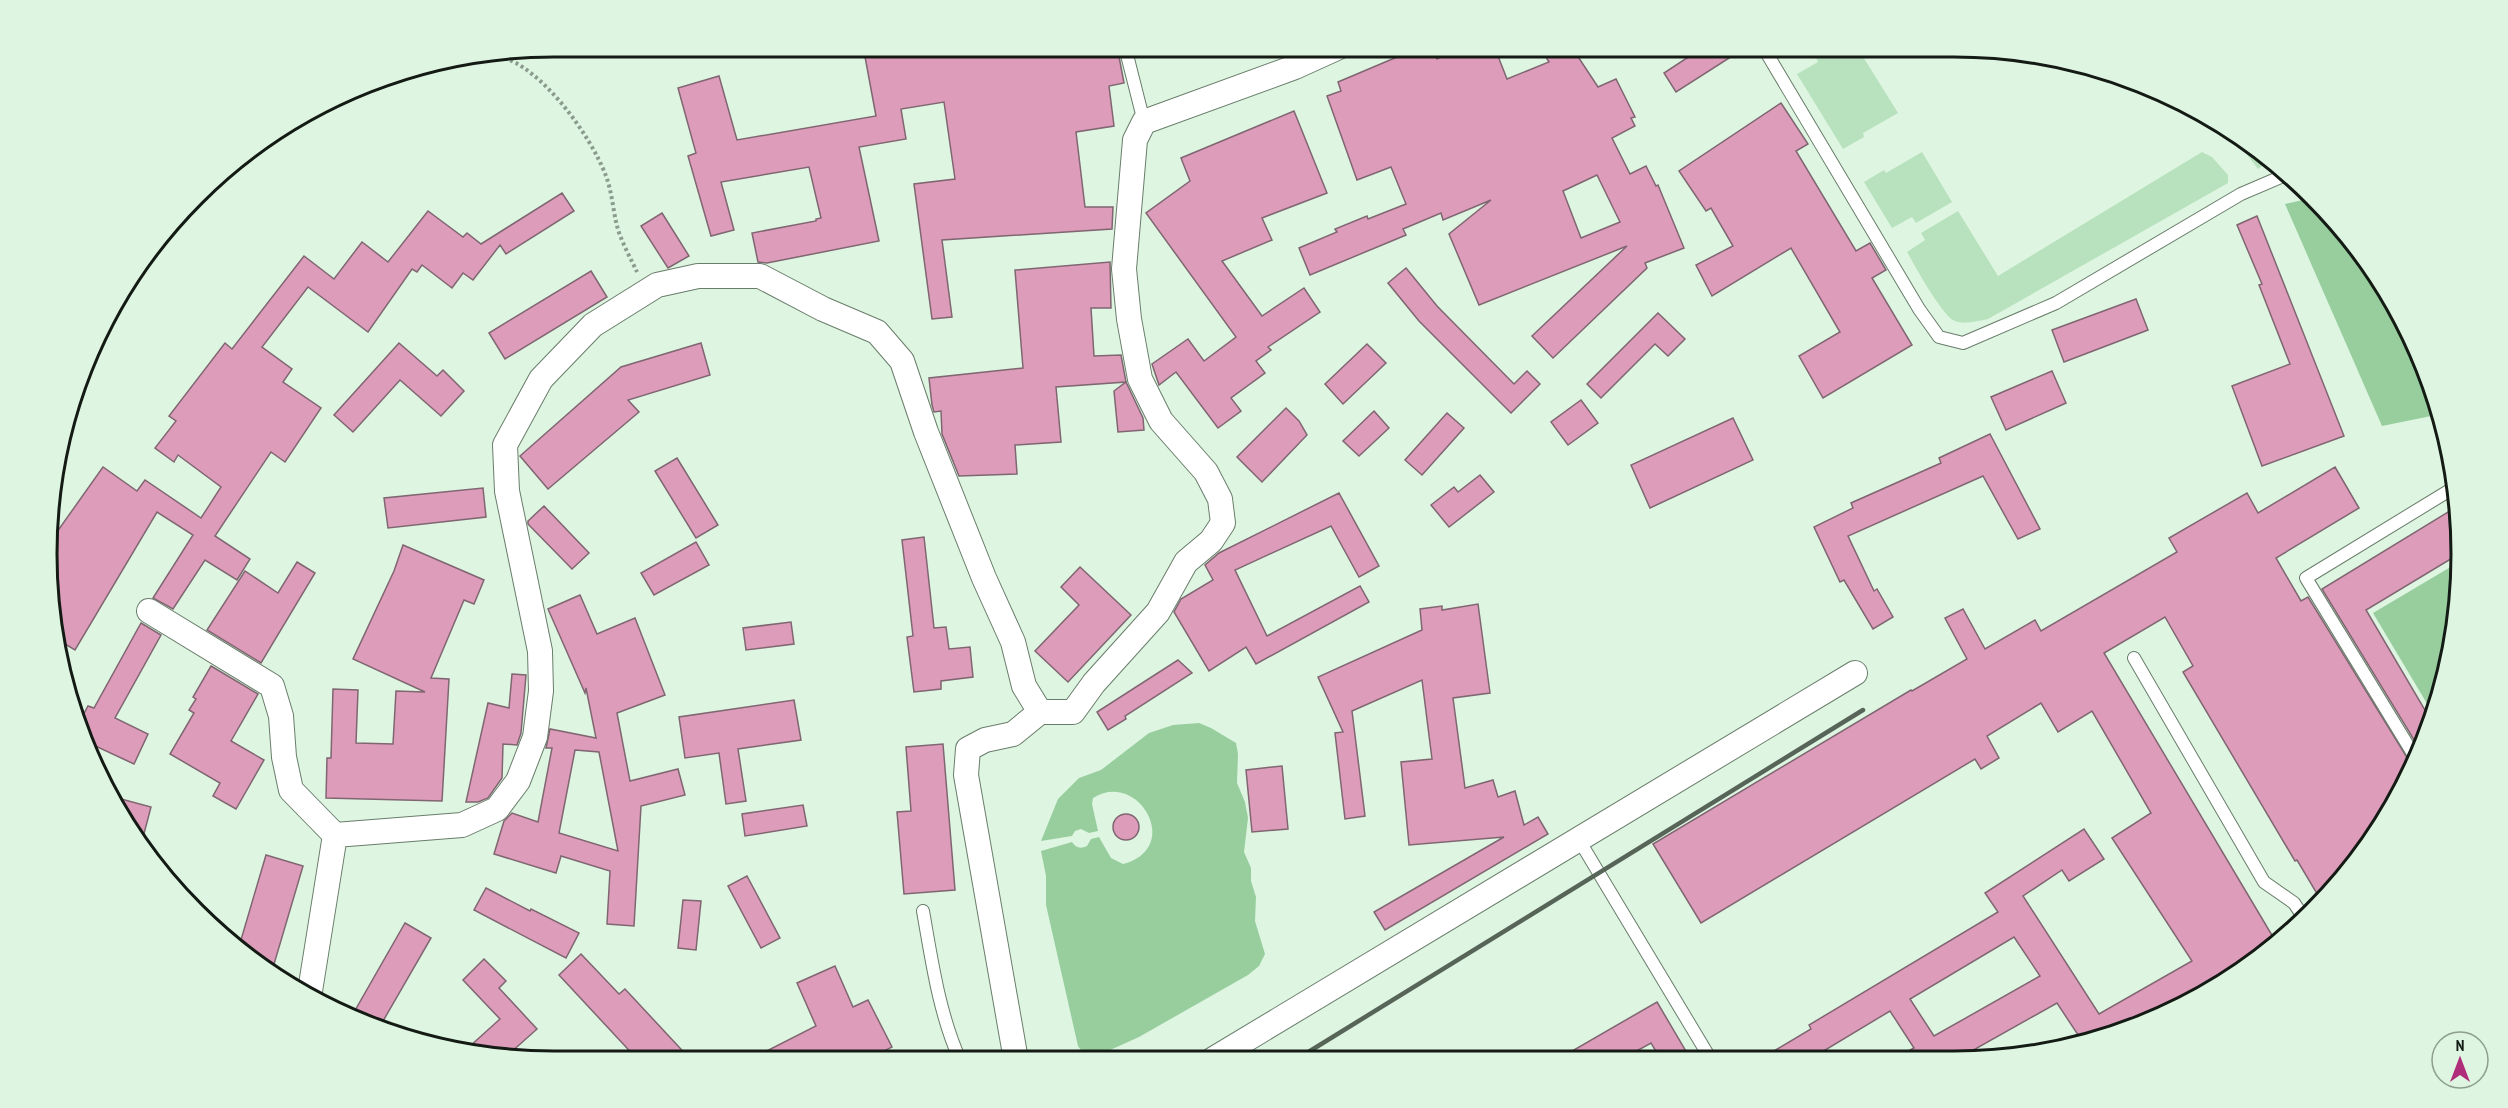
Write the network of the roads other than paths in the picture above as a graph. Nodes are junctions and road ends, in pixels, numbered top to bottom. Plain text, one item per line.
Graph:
1 (1128, 57) edge
2 (1316, 57) edge
3 (1770, 57) edge
4 (1144, 122) junction
5 (2279, 178) edge
6 (2447, 492) edge
7 (149, 611) dead end
8 (2133, 658) dead end
9 (1855, 673) dead end
10 (1040, 712) junction
11 (2411, 750) edge
12 (335, 835) junction
13 (1579, 840) junction
14 (923, 911) dead end
15 (2299, 911) edge
16 (311, 987) edge
17 (956, 1051) edge
18 (1014, 1051) edge
19 (1227, 1051) edge
20 (1706, 1051) edge

1 - 4 lane
2 - 4 street
3 - 5 lane
4 - 10 street
6 - 11 lane
7 - 12 street
8 - 15 lane
9 - 13 street
10 - 12 street
10 - 18 street
12 - 16 street
13 - 19 street
13 - 20 lane
14 - 17 lane

